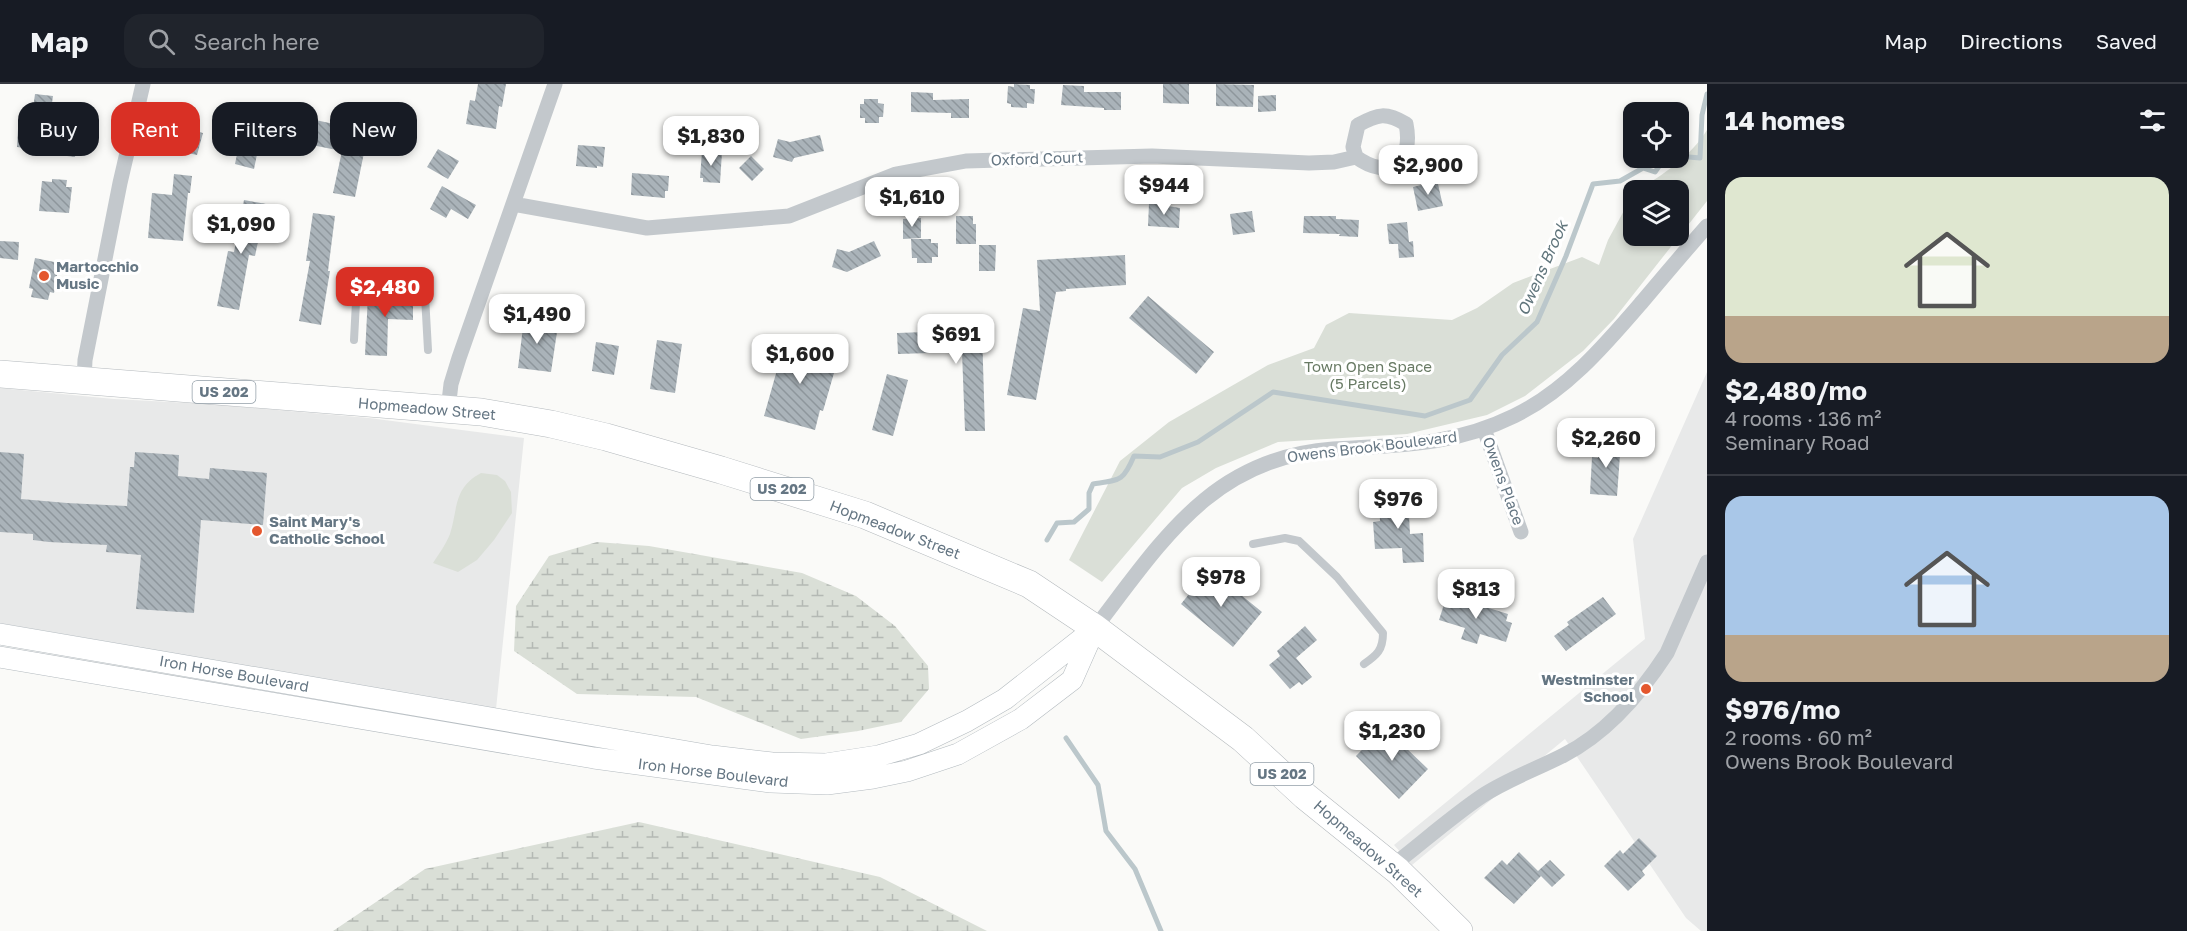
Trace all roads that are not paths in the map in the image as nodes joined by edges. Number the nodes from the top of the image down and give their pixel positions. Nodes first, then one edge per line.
1 (143, 84) edge
2 (555, 84) edge
3 (1356, 158) dead end
4 (513, 204) junction
5 (1707, 226) edge
6 (354, 340) dead end
7 (428, 350) dead end
8 (0, 374) edge
9 (84, 381) junction
10 (448, 410) junction
11 (1484, 429) junction
12 (1521, 532) dead end
13 (1252, 544) dead end
14 (1707, 562) edge
15 (1095, 628) junction
16 (0, 634) edge
17 (0, 657) edge
18 (1365, 664) dead end
19 (1392, 866) junction
20 (1459, 931) edge

1 - 9 street
2 - 4 street
3 - 4 street, Oxford Court
4 - 10 street
5 - 11 street, Owens Brook Boulevard
6 - 7 lane
8 - 9 highway, Hopmeadow Street / US 202
9 - 10 highway, Hopmeadow Street / US 202
10 - 15 highway, Hopmeadow Street / US 202
11 - 12 street, Owens Place
11 - 15 street, Owens Brook Boulevard
13 - 18 lane
14 - 19 street
15 - 16 street, Iron Horse Boulevard
15 - 17 street, Iron Horse Boulevard
15 - 19 highway, Hopmeadow Street / US 202
19 - 20 highway, Hopmeadow Street / US 202

